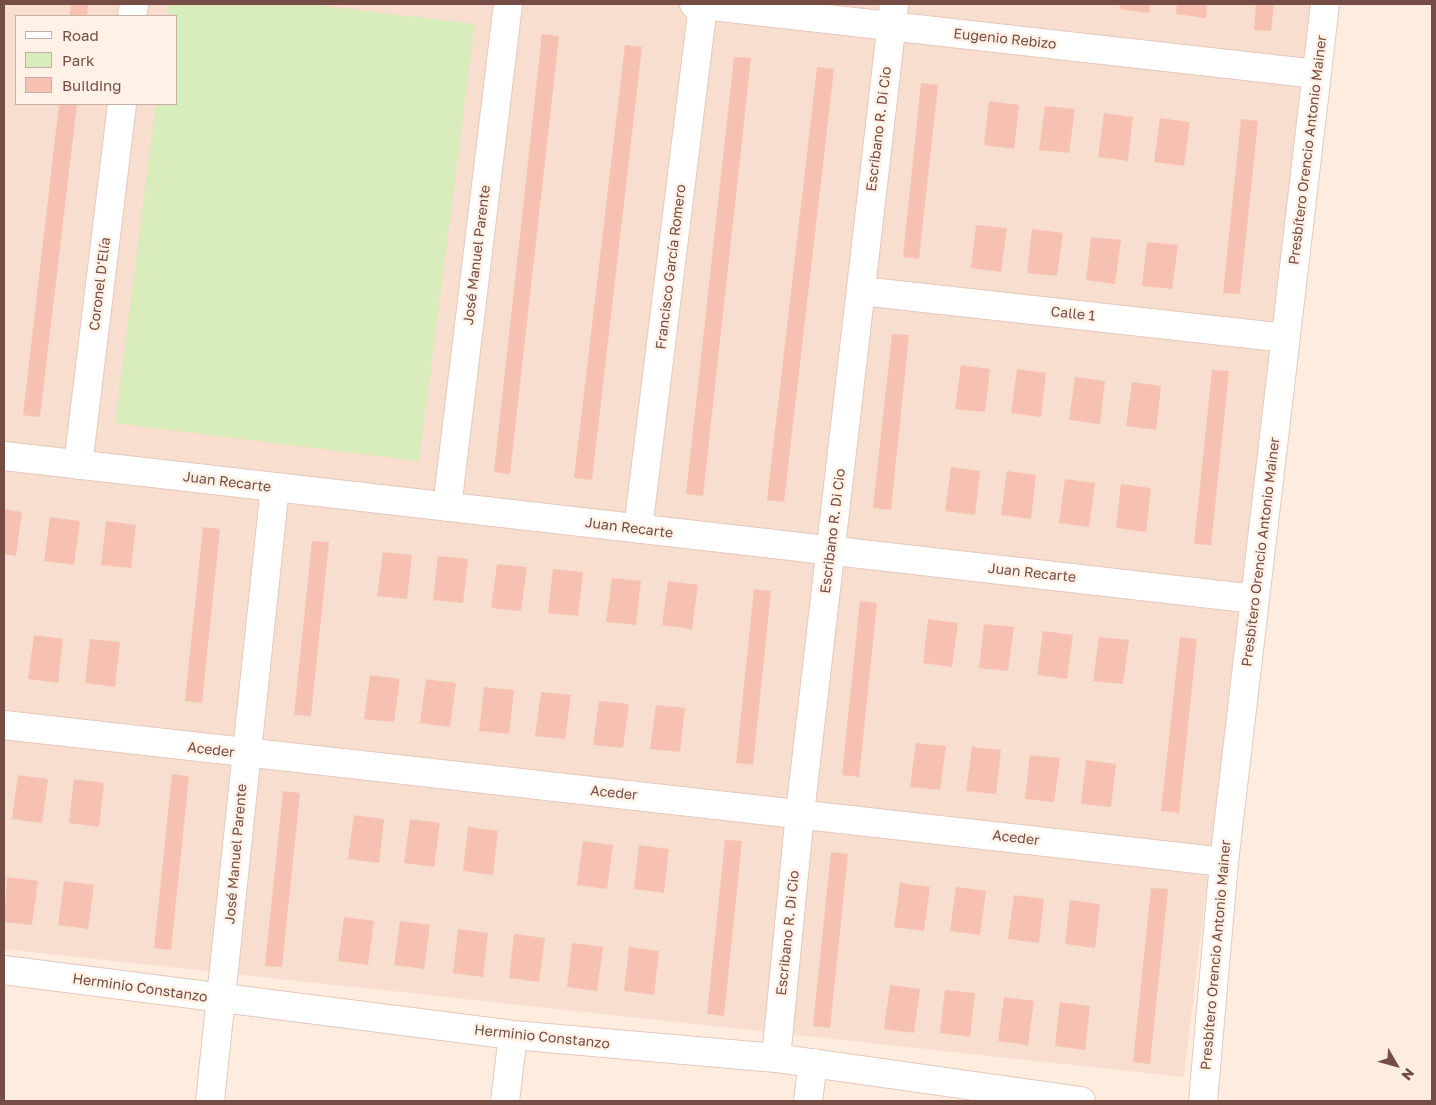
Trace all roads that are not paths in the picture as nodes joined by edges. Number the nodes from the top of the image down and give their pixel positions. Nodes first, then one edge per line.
1 (508, 4) edge
2 (698, 4) edge
3 (1325, 4) edge
4 (893, 15) edge
5 (1316, 74) junction
6 (122, 105) edge
7 (861, 291) junction
8 (1286, 338) junction
9 (4, 456) edge
10 (78, 465) junction
11 (275, 487) junction
12 (447, 507) junction
13 (638, 529) junction
14 (830, 551) junction
15 (1255, 599) junction
16 (4, 725) edge
17 (246, 754) junction
18 (800, 813) junction
19 (1224, 862) junction
20 (4, 970) edge
21 (222, 998) junction
22 (513, 1035) junction
23 (776, 1058) junction
24 (813, 1063) junction
25 (210, 1101) edge
26 (505, 1101) edge
27 (808, 1101) edge
28 (1081, 1101) edge
29 (1203, 1101) edge

1 - 12 street, José Manuel Parente
2 - 4 street, Eugenio Rebizo
2 - 13 street, Francisco García Romero
3 - 5 street, Presbítero Orencio Antonio Mainer
4 - 5 street, Eugenio Rebizo
4 - 7 street, Escribano R. Di Cio
5 - 8 street, Presbítero Orencio Antonio Mainer
6 - 10 street, Coronel D'Elía
7 - 8 street, Calle 1
7 - 14 street, Escribano R. Di Cio
8 - 15 street, Presbítero Orencio Antonio Mainer
9 - 10 street, Juan Recarte
10 - 11 street, Juan Recarte
11 - 12 street, Juan Recarte
11 - 17 street, José Manuel Parente
12 - 13 street, Juan Recarte
13 - 14 street, Juan Recarte
14 - 15 street, Juan Recarte
14 - 18 street, Escribano R. Di Cio
15 - 19 street, Presbítero Orencio Antonio Mainer
16 - 17 street, Aceder
17 - 18 street, Aceder
17 - 21 street, José Manuel Parente
18 - 19 street, Aceder
18 - 23 street, Escribano R. Di Cio
19 - 29 street, Presbítero Orencio Antonio Mainer
20 - 21 street, Herminio Constanzo
21 - 22 street, Herminio Constanzo
21 - 25 street, José Manuel Parente
22 - 23 street, Herminio Constanzo
22 - 26 street
23 - 24 street, Herminio Constanzo
24 - 27 street
24 - 28 street, Herminio Constanzo

